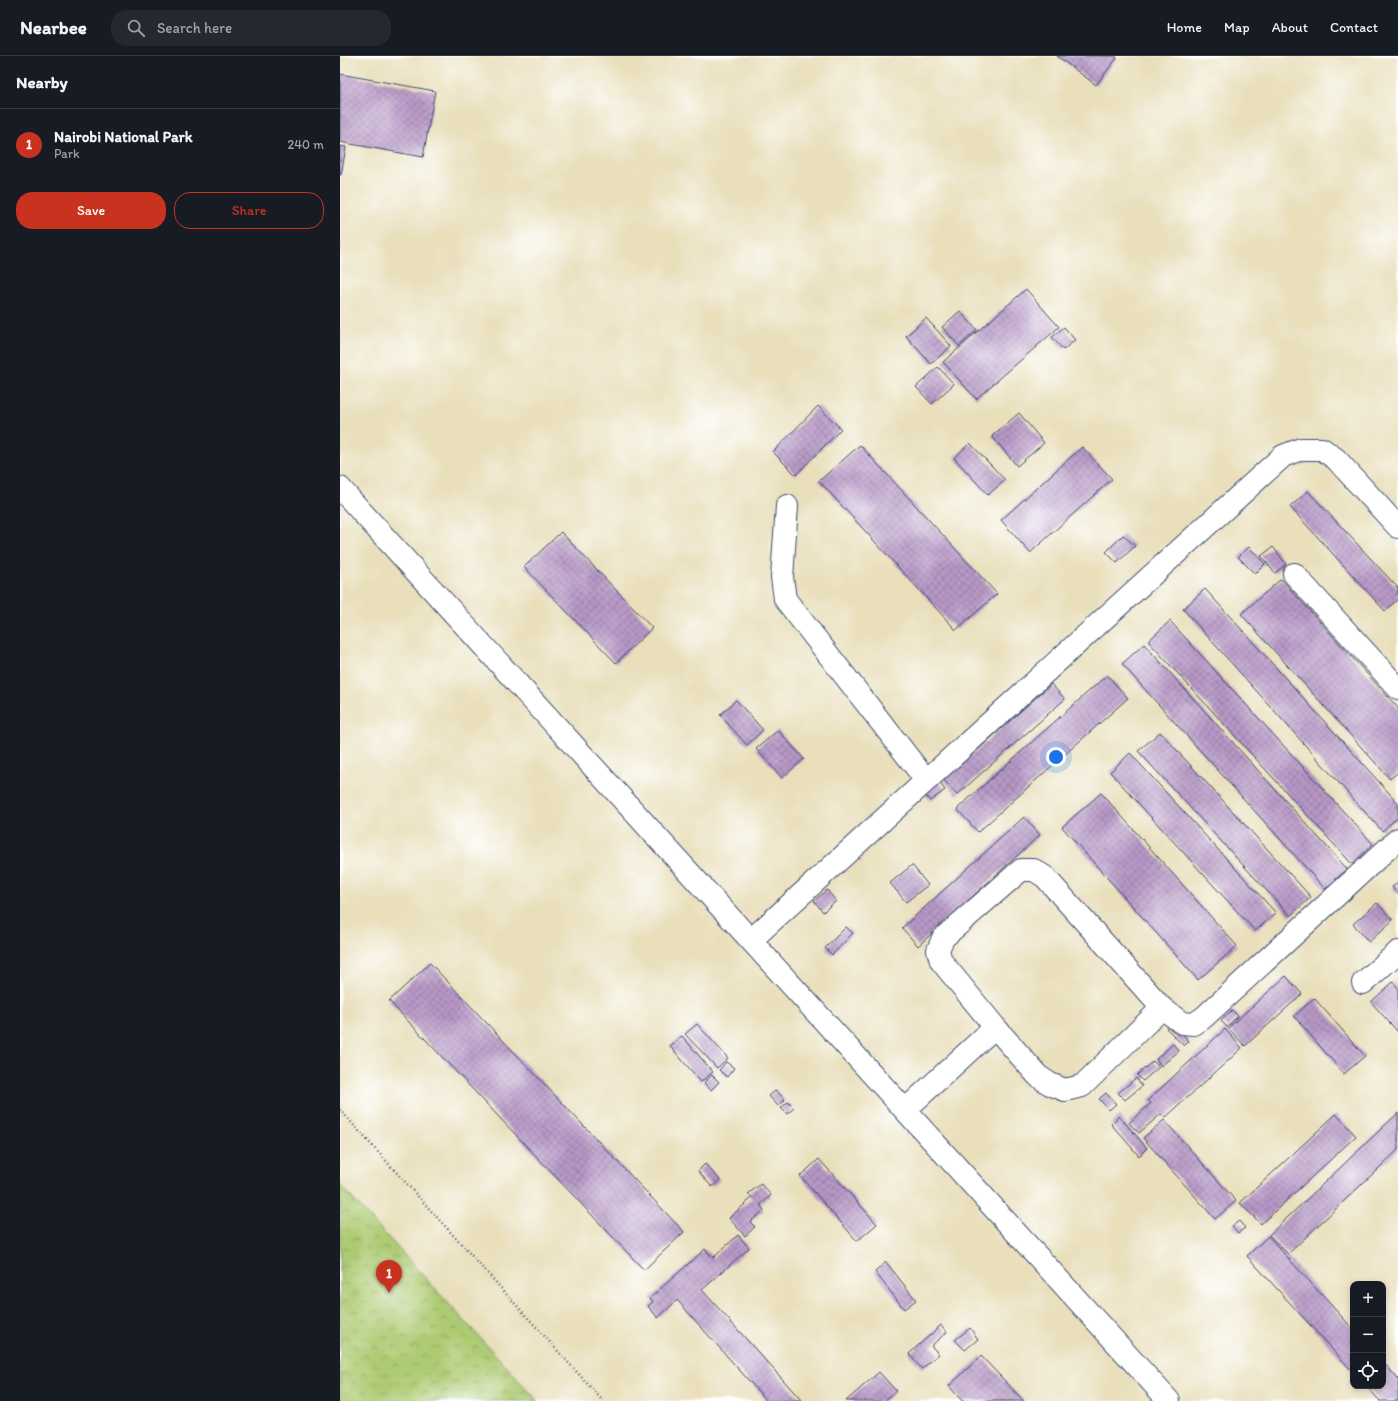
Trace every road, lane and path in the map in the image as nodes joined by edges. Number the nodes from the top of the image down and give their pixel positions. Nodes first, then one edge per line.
1 (340, 488) edge
2 (787, 506) dead end
3 (1398, 527) edge
4 (1294, 574) dead end
5 (1398, 688) edge
6 (926, 780) junction
7 (1398, 839) edge
8 (750, 940) junction
9 (1398, 952) edge
10 (1363, 983) dead end
11 (1162, 1008) junction
12 (995, 1027) junction
13 (340, 1110) edge
14 (905, 1110) junction
15 (603, 1401) edge
16 (1169, 1401) edge

1 - 8 lane
2 - 6 lane
3 - 6 lane
4 - 5 lane
6 - 8 lane
7 - 11 lane
8 - 14 lane
9 - 10 lane
11 - 12 lane
11 - 12 lane
12 - 14 lane
13 - 15 path
14 - 16 lane

